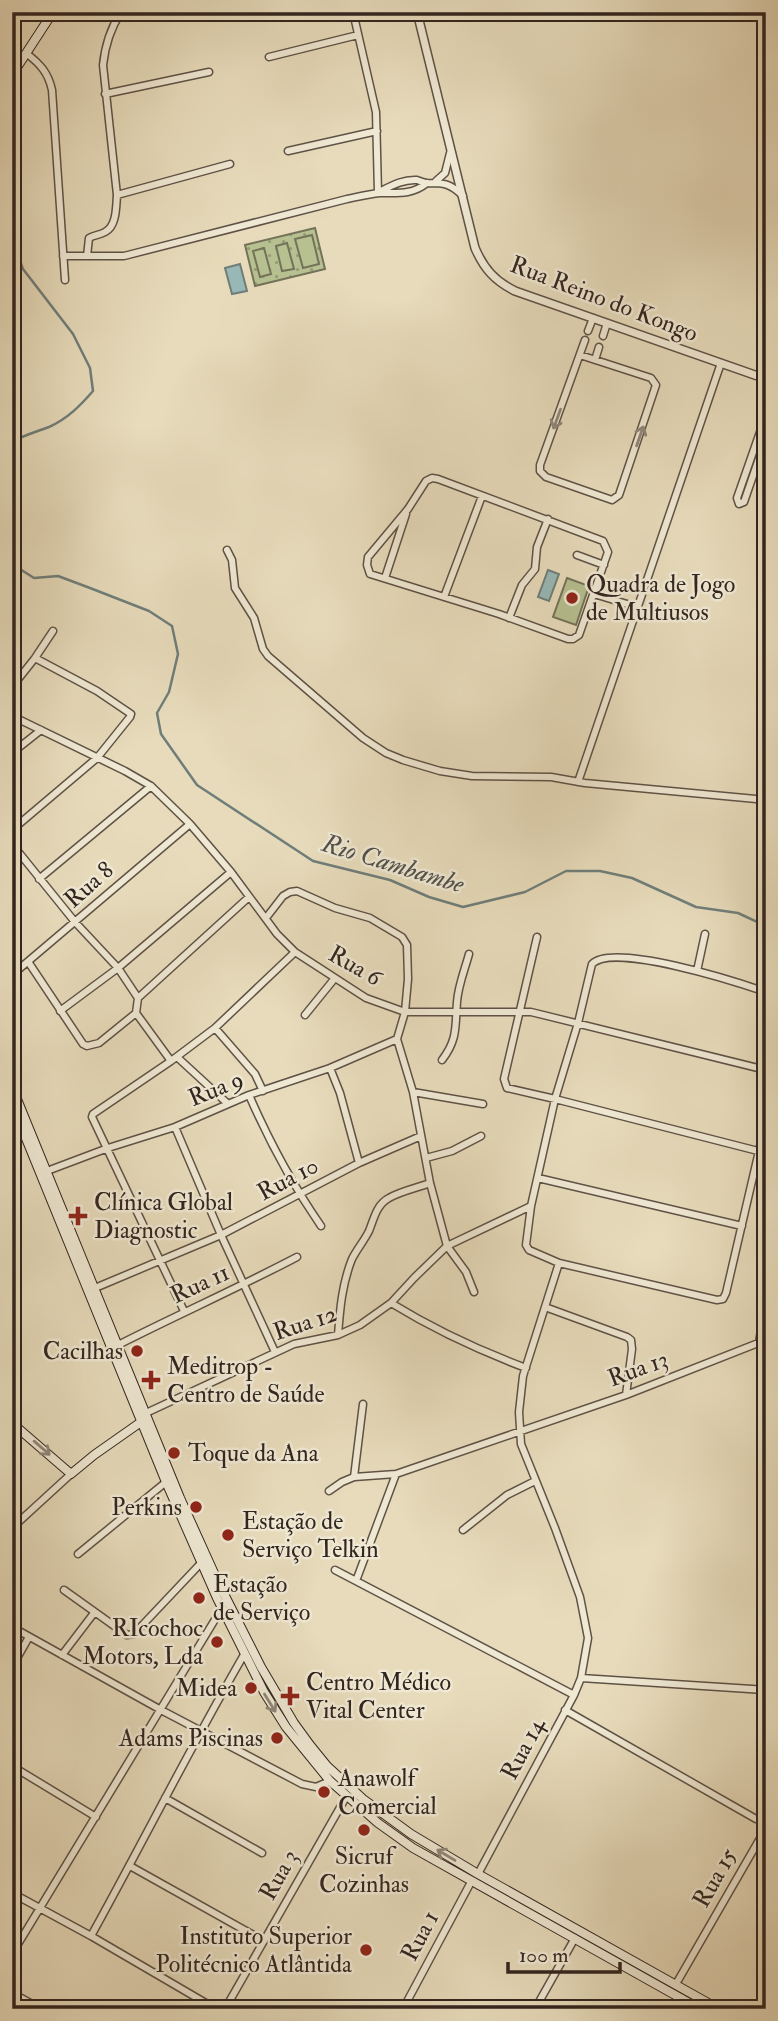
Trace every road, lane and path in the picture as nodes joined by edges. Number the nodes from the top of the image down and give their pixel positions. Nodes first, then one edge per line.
1 (53, 12) edge
2 (121, 12) edge
3 (353, 12) edge
4 (417, 12) edge
5 (358, 35) junction
6 (26, 53) junction
7 (268, 57) dead end
8 (209, 72) dead end
9 (12, 75) edge
10 (105, 94) junction
11 (377, 131) junction
12 (450, 146) junction
13 (288, 151) dead end
14 (230, 164) dead end
15 (436, 181) junction
16 (427, 183) junction
17 (378, 193) junction
18 (117, 195) junction
19 (463, 196) junction
20 (63, 256) junction
21 (87, 256) junction
22 (65, 280) dead end
23 (593, 318) junction
24 (607, 323) junction
25 (588, 331) dead end
26 (603, 337) dead end
27 (585, 340) dead end
28 (599, 347) dead end
29 (580, 355) junction
30 (595, 360) junction
31 (722, 363) junction
32 (766, 379) edge
33 (766, 415) edge
34 (766, 438) edge
35 (482, 496) junction
36 (408, 509) junction
37 (548, 519) junction
38 (227, 550) dead end
39 (577, 555) dead end
40 (604, 565) junction
41 (385, 579) junction
42 (594, 594) junction
43 (444, 597) junction
44 (637, 607) junction
45 (509, 618) junction
46 (53, 631) dead end
47 (35, 658) junction
48 (12, 687) edge
49 (12, 716) edge
50 (41, 730) junction
51 (12, 754) edge
52 (97, 758) junction
53 (578, 782) junction
54 (151, 786) junction
55 (766, 800) edge
56 (190, 824) junction
57 (12, 830) edge
58 (12, 844) edge
59 (231, 872) junction
60 (39, 879) junction
61 (249, 897) junction
62 (266, 918) junction
63 (75, 922) junction
64 (705, 934) dead end
65 (537, 937) dead end
66 (295, 952) junction
67 (469, 954) dead end
68 (29, 962) junction
69 (118, 968) junction
70 (697, 971) junction
71 (12, 975) edge
72 (335, 978) junction
73 (766, 992) edge
74 (138, 998) junction
75 (60, 1011) junction
76 (405, 1012) junction
77 (457, 1012) junction
78 (519, 1012) junction
79 (136, 1013) junction
80 (305, 1015) dead end
81 (578, 1023) junction
82 (215, 1028) junction
83 (397, 1039) junction
84 (174, 1059) junction
85 (442, 1060) dead end
86 (330, 1068) junction
87 (766, 1070) edge
88 (12, 1087) edge
89 (263, 1091) junction
90 (413, 1092) junction
91 (248, 1095) junction
92 (555, 1099) junction
93 (227, 1103) junction
94 (12, 1104) edge
95 (483, 1104) dead end
96 (766, 1121) edge
97 (175, 1127) junction
98 (421, 1136) junction
99 (481, 1136) dead end
100 (108, 1148) junction
101 (758, 1151) junction
102 (426, 1158) junction
103 (359, 1163) junction
104 (47, 1171) junction
105 (538, 1178) junction
106 (430, 1183) junction
107 (299, 1194) junction
108 (531, 1206) junction
109 (321, 1226) dead end
110 (742, 1226) junction
111 (221, 1235) junction
112 (447, 1246) junction
113 (297, 1257) dead end
114 (160, 1260) junction
115 (559, 1262) junction
116 (244, 1285) junction
117 (95, 1288) junction
118 (474, 1292) dead end
119 (766, 1297) edge
120 (391, 1303) junction
121 (545, 1307) junction
122 (184, 1311) junction
123 (338, 1335) junction
124 (762, 1342) edge
125 (118, 1345) junction
126 (275, 1352) junction
127 (526, 1368) junction
128 (626, 1395) junction
129 (363, 1404) dead end
130 (146, 1413) junction
131 (141, 1422) junction
132 (12, 1423) edge
133 (521, 1430) junction
134 (71, 1474) junction
135 (396, 1474) junction
136 (354, 1478) junction
137 (535, 1481) junction
138 (166, 1482) junction
139 (329, 1491) dead end
140 (12, 1528) edge
141 (463, 1530) dead end
142 (78, 1554) dead end
143 (202, 1562) junction
144 (335, 1570) dead end
145 (355, 1581) junction
146 (64, 1590) dead end
147 (222, 1608) junction
148 (94, 1613) junction
149 (12, 1627) edge
150 (29, 1637) junction
151 (245, 1653) junction
152 (62, 1655) junction
153 (12, 1667) edge
154 (581, 1678) junction
155 (766, 1690) edge
156 (573, 1695) junction
157 (161, 1710) junction
158 (565, 1710) junction
159 (201, 1729) junction
160 (12, 1766) edge
161 (330, 1781) junction
162 (346, 1797) junction
163 (165, 1798) junction
164 (96, 1817) junction
165 (756, 1819) dead end
166 (766, 1828) edge
167 (262, 1853) dead end
168 (130, 1866) junction
169 (478, 1874) junction
170 (471, 1882) junction
171 (12, 1893) edge
172 (41, 1909) junction
173 (91, 1936) junction
174 (575, 1938) junction
175 (264, 1941) junction
176 (12, 1955) edge
177 (676, 1984) junction
178 (12, 1993) edge
179 (682, 1998) junction
180 (41, 2009) edge
181 (216, 2009) edge
182 (225, 2009) edge
183 (402, 2009) edge
184 (535, 2009) edge
185 (676, 2009) edge
186 (700, 2009) edge
187 (719, 2009) edge

1 - 6 main road
2 - 10 street
3 - 5 street
4 - 12 street, Rua Reino do Kongo
5 - 7 street
5 - 11 street
6 - 9 main road
6 - 20 street
8 - 10 street
10 - 18 street
11 - 13 street
11 - 17 street
12 - 15 street
12 - 19 street, Rua Reino do Kongo
14 - 18 street
15 - 16 street
15 - 19 street
16 - 17 street
16 - 17 street
17 - 21 street
18 - 21 street
19 - 23 street, Rua Reino do Kongo
20 - 21 street
20 - 22 street
23 - 24 street, Rua Reino do Kongo
23 - 25 street
24 - 26 street
24 - 31 street, Rua Reino do Kongo
27 - 29 street
28 - 30 street
29 - 30 street
29 -> 30 street
31 - 32 street, Rua Reino do Kongo
31 - 44 street
33 - 34 street
35 - 36 street
35 - 37 street
35 - 43 street
36 - 41 street
36 - 41 street
37 - 40 street
37 - 45 street
38 - 53 street
39 - 40 street
40 - 42 street
41 - 43 street
42 - 44 street
42 - 45 street
43 - 45 street
44 - 53 street
46 - 47 street
47 - 48 street
47 - 52 street
49 - 50 street, Rua 6
50 - 51 street
50 - 52 street, Rua 6
52 - 54 street, Rua 6
52 - 57 street
53 - 55 street
54 - 56 street, Rua 6
54 - 60 street
56 - 59 street, Rua 6
56 - 63 street, Rua 8
58 - 60 street
59 - 61 street, Rua 6
59 - 69 street
60 - 63 street
61 - 62 street, Rua 6
61 - 74 street
62 - 66 street, Rua 6
62 - 76 street
63 - 68 street, Rua 8
63 - 69 street
64 - 70 street
65 - 78 street
66 - 72 street, Rua 6
66 - 82 street
67 - 77 street
68 - 71 street, Rua 8
68 - 75 street
69 - 74 street
69 - 75 street
70 - 73 street
70 - 81 street
72 - 76 street, Rua 6
72 - 80 street
74 - 79 street
75 - 79 street
76 - 77 street, Rua 6
76 - 83 street
77 - 78 street, Rua 6
77 - 85 street
78 - 81 street, Rua 6
78 - 92 street
79 - 84 street
81 - 87 street, Rua 6
81 - 92 street
82 - 84 street
82 - 89 street
83 - 86 street, Rua 9
83 - 90 street
84 - 93 street
84 - 100 street
86 - 89 street, Rua 9
86 - 103 street
88 - 104 main road
89 - 91 street, Rua 9
90 - 95 street
90 - 98 street
91 - 93 street, Rua 9
91 - 107 street
92 - 101 street
92 - 105 street
93 - 97 street, Rua 9
94 - 131 main road
96 - 101 street
97 - 100 street, Rua 9
97 - 111 street
98 - 102 street
98 - 103 street, Rua 10
99 - 102 street
100 - 104 street, Rua 9
100 - 114 street
101 - 110 street
102 - 106 street
103 - 107 street, Rua 10
104 - 117 main road
105 - 108 street
105 - 110 street
106 - 112 street
106 - 123 street
107 - 109 street
107 - 111 street, Rua 10
108 - 112 street, Rua 12
108 - 115 street
110 - 115 street
111 - 114 street, Rua 10
111 - 116 street
112 - 118 street
112 - 120 street, Rua 12
113 - 116 street, Rua 11
114 - 117 street, Rua 10
114 - 122 street
115 - 121 street
116 - 122 street, Rua 11
116 - 126 street
117 - 125 main road
119 - 124 street
120 - 123 street, Rua 12
120 - 127 street
121 - 127 street
121 - 128 street
122 - 125 street, Rua 11
123 - 126 street, Rua 12
124 - 128 street, Rua 13
125 - 130 main road
126 - 130 street, Rua 12
127 - 133 street
128 - 133 street, Rua 13
129 - 136 street
169 -> 130 main road
131 - 134 main road
131 - 138 main road
132 -> 134 main road
133 - 135 street, Rua 13
133 - 137 street
134 - 140 street
135 - 136 street, Rua 13
135 - 145 street
136 - 139 street
137 - 141 street
137 - 154 street, Rua 14
138 - 142 street
138 - 143 main road
143 - 147 main road
143 - 148 street
144 - 145 street
145 - 156 street
146 - 148 street
147 - 151 main road
147 - 157 street
148 - 152 street
149 - 150 street
150 - 152 street
150 - 153 street
151 - 159 street
151 -> 161 main road
152 - 157 street
154 - 155 street
154 - 156 street, Rua 14
156 - 158 street, Rua 14
157 - 159 street
157 - 164 street
158 - 165 street
158 - 169 street, Rua 14
159 - 161 street
159 - 163 street
160 - 164 street
161 - 162 main road
162 - 170 main road
162 - 175 street, Rua 3
163 - 167 street
163 - 168 street
164 - 172 street
166 - 177 street, Rua 15
168 - 173 street
168 - 175 street
169 - 177 main road
170 - 174 main road
170 - 183 street, Rua 1
171 - 172 street
172 - 173 street
172 - 176 street
173 - 181 street
174 - 179 main road
174 - 184 street
175 - 182 street, Rua 3
177 - 187 main road
178 - 180 street
179 - 185 street
179 - 186 main road

